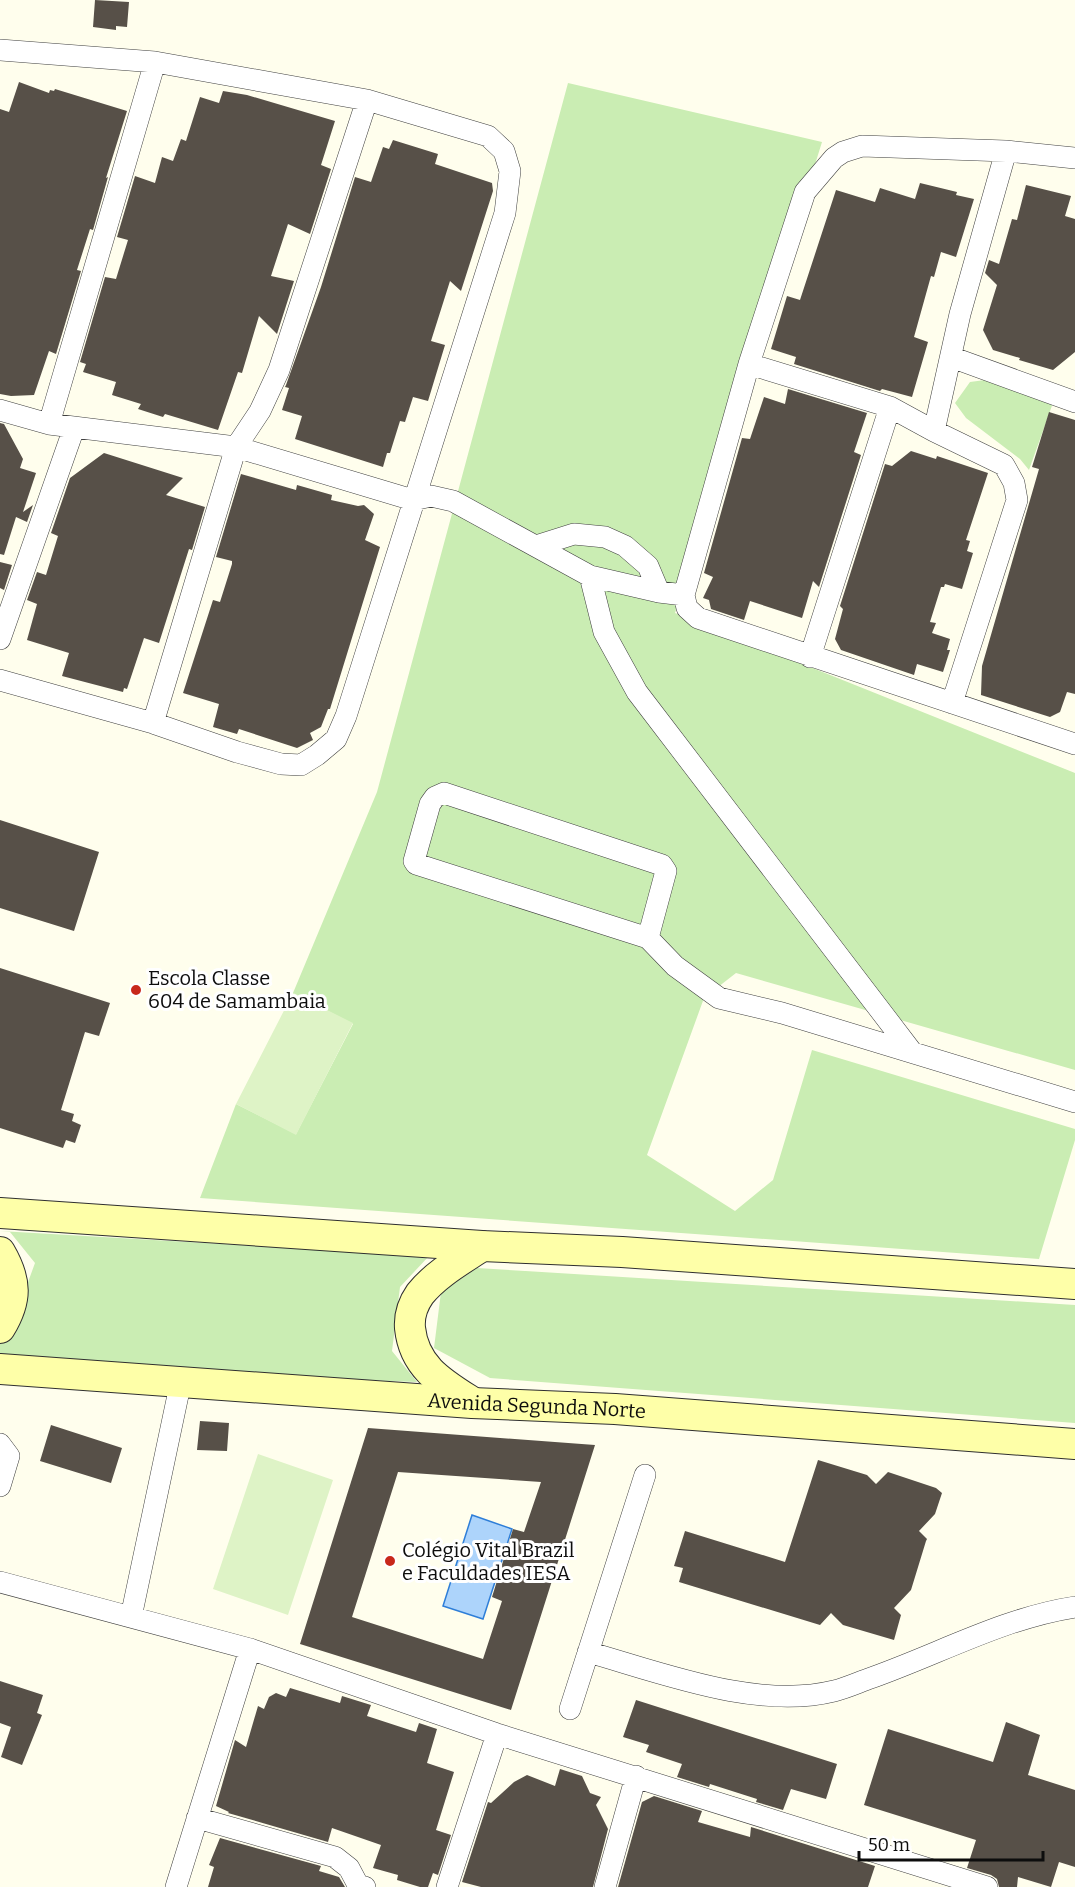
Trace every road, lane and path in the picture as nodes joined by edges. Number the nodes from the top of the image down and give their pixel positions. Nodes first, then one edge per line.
1 (0, 50) edge
2 (155, 62) junction
3 (367, 100) junction
4 (1006, 151) junction
5 (1075, 158) edge
6 (951, 357) junction
7 (749, 364) junction
8 (1075, 402) edge
9 (890, 407) junction
10 (0, 410) edge
11 (49, 424) junction
12 (74, 428) junction
13 (934, 431) junction
14 (236, 447) junction
15 (413, 500) junction
16 (536, 546) junction
17 (590, 576) junction
18 (659, 592) junction
19 (684, 596) junction
20 (0, 639) edge
21 (810, 657) junction
22 (0, 680) edge
23 (952, 704) junction
24 (153, 723) junction
25 (1075, 744) edge
26 (648, 938) junction
27 (912, 1052) junction
28 (1075, 1102) edge
29 (0, 1213) edge
30 (482, 1246) junction
31 (0, 1252) edge
32 (1075, 1284) edge
33 (0, 1328) edge
34 (0, 1369) edge
35 (180, 1381) junction
36 (472, 1403) junction
37 (0, 1444) edge
38 (1075, 1444) edge
39 (645, 1474) dead end
40 (0, 1486) edge
41 (0, 1582) edge
42 (1075, 1607) edge
43 (131, 1617) junction
44 (250, 1649) junction
45 (588, 1652) junction
46 (570, 1709) dead end
47 (497, 1734) junction
48 (636, 1776) junction
49 (197, 1818) junction
50 (360, 1886) edge
51 (176, 1887) edge
52 (447, 1887) edge
53 (605, 1887) edge
54 (987, 1887) edge

1 - 2 street
2 - 3 street
2 - 11 street
3 - 14 street
3 - 15 street
4 - 5 street
4 - 6 street
4 - 7 street
6 - 8 street
6 - 13 street
7 - 9 street
7 - 19 street
9 - 13 street
9 - 21 street
10 - 11 street
11 - 12 street
12 - 14 street
12 - 20 street
13 - 23 street
14 - 15 street
14 - 24 street
15 - 16 street
15 - 24 street
16 - 17 street
16 - 18 street
17 - 18 street
17 - 27 street
18 - 19 street
19 - 21 street
21 - 23 street
22 - 24 street
23 - 25 street
26 - 26 street
26 - 27 street
27 - 28 street
29 - 30 main road
30 - 32 main road
30 - 36 main road
31 - 33 main road
34 - 35 main road, Avenida Segunda Norte
35 - 36 main road, Avenida Segunda Norte
35 - 43 street
36 - 38 main road, Avenida Segunda Norte
37 - 40 street
39 - 45 street
41 - 43 street
42 - 45 street
43 - 44 street
44 - 47 street
44 - 49 street
45 - 46 street
47 - 48 street
47 - 52 street
48 - 53 street
48 - 54 street
49 - 50 street
49 - 51 street

